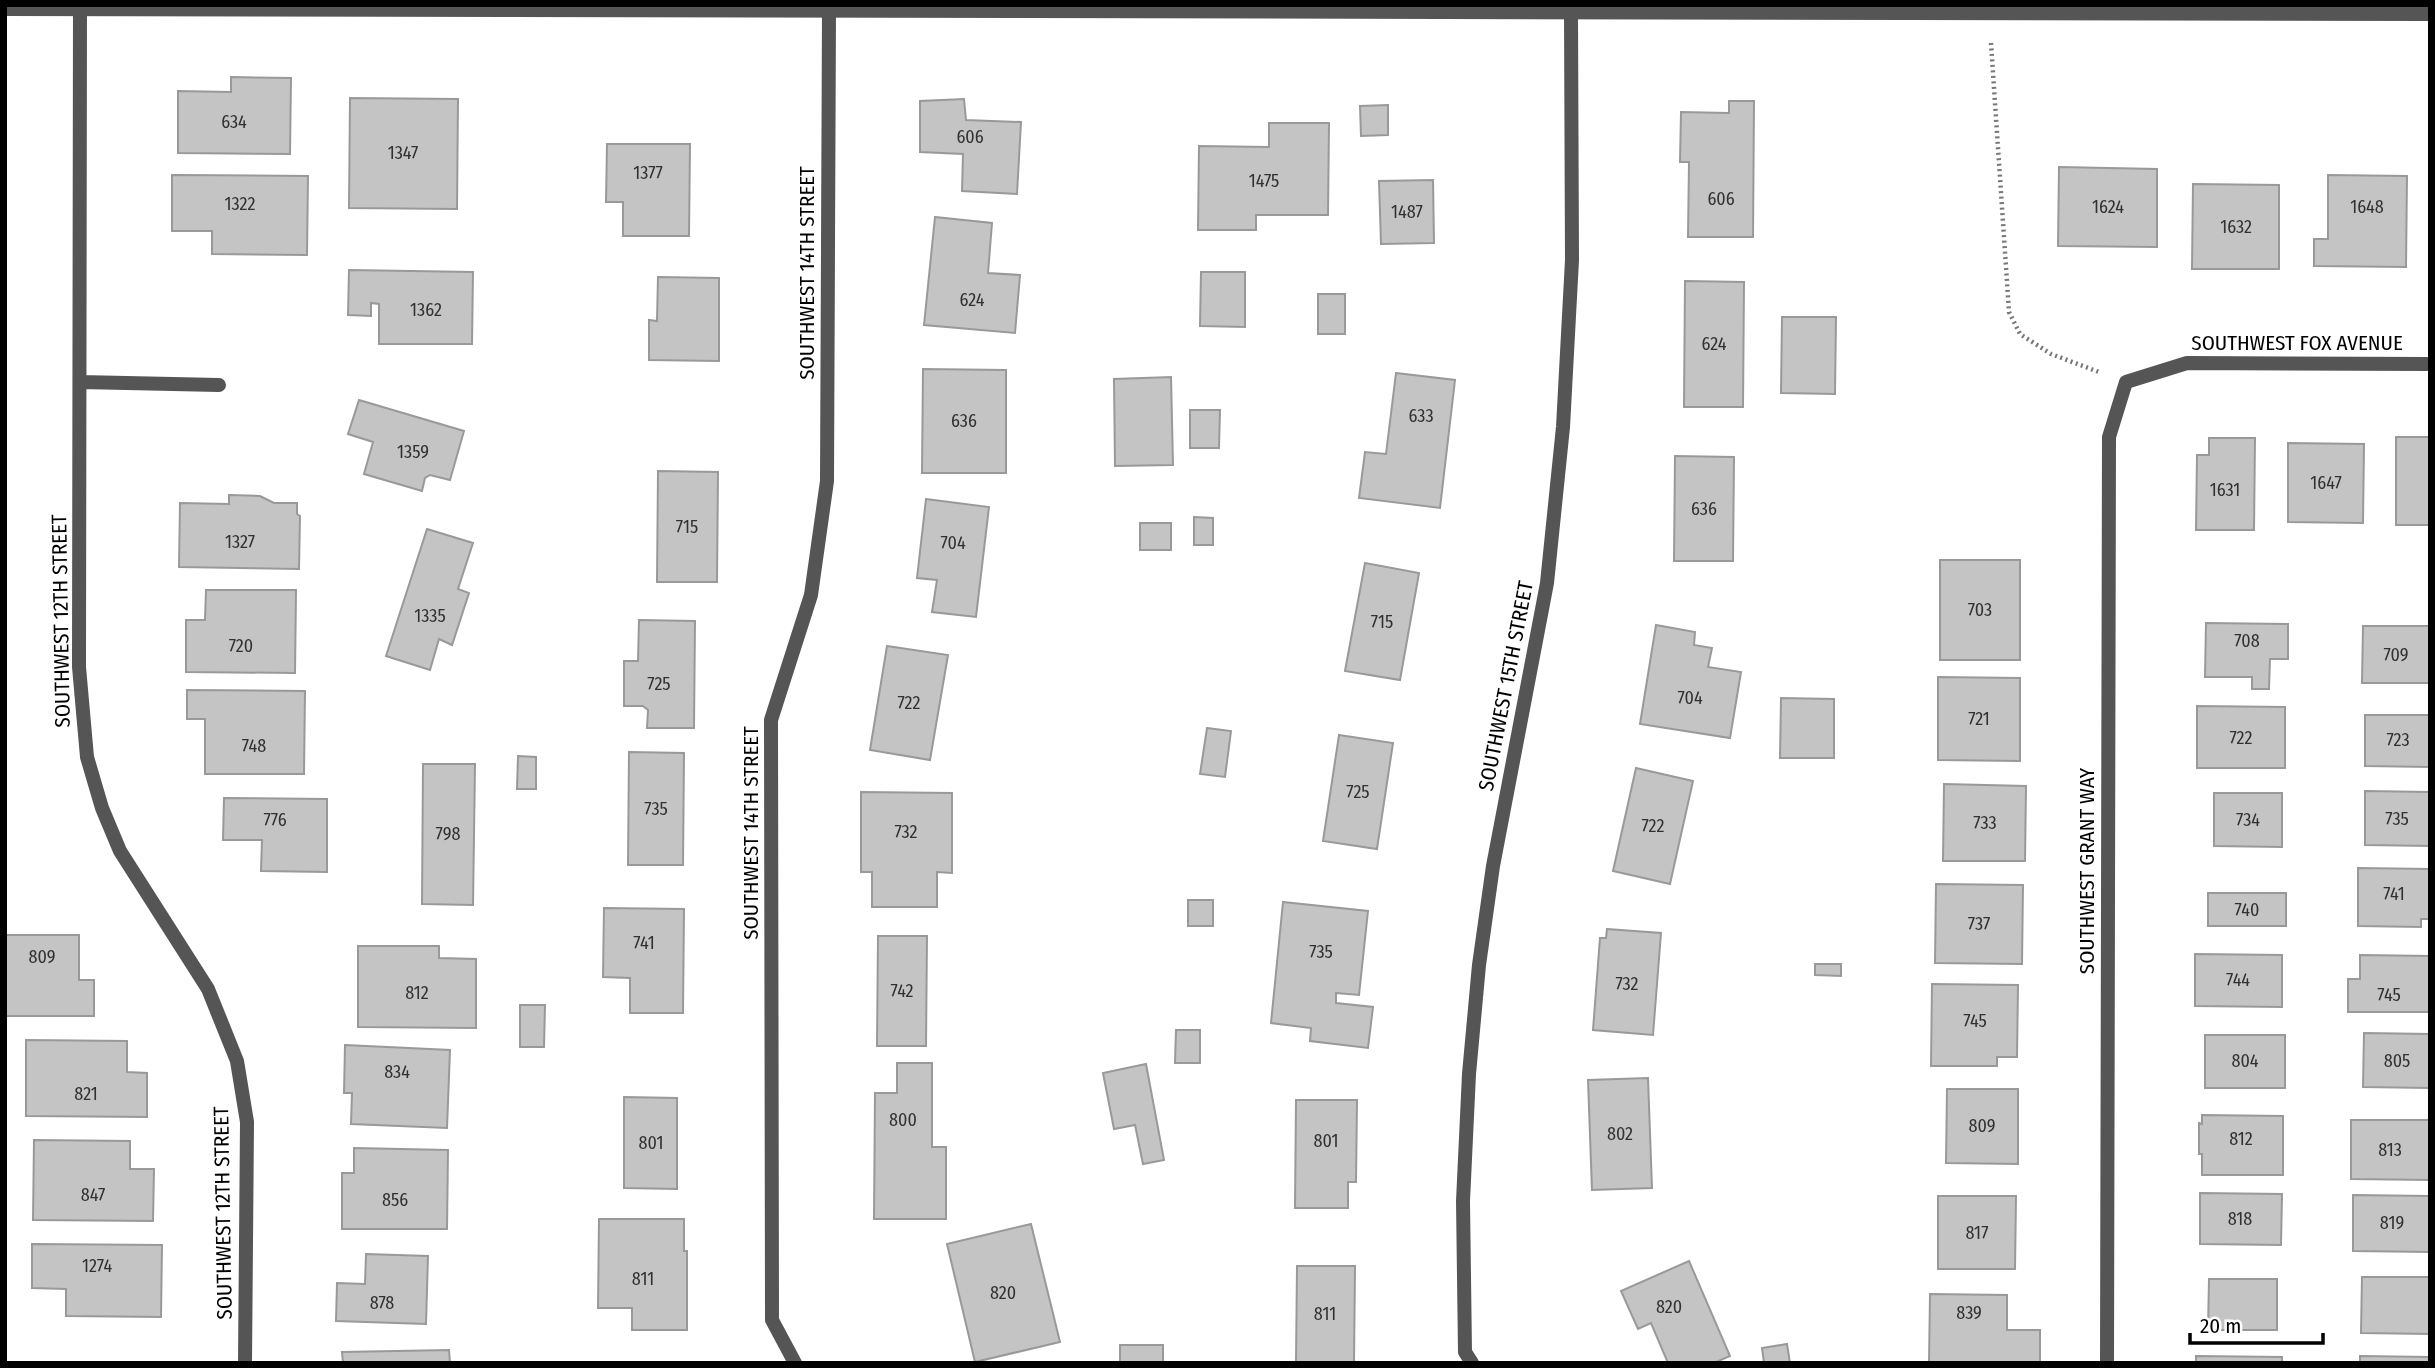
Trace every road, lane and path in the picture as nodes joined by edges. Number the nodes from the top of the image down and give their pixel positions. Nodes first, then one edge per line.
1 (80, 7) edge
2 (1422, 8) edge
3 (5, 9) edge
4 (830, 11) junction
5 (1571, 13) junction
6 (1989, 14) junction
7 (2430, 14) edge
8 (2430, 364) edge
9 (80, 382) junction
10 (2126, 382) junction
11 (219, 385) dead end
12 (245, 1363) edge
13 (796, 1363) edge
14 (1472, 1363) edge
15 (2107, 1363) edge

1 - 3 street
1 - 4 street
1 - 9 street, SOUTHWEST 12TH STREET
2 - 4 street
2 - 5 street
4 - 13 street, SOUTHWEST 14TH STREET
5 - 6 street
5 - 14 street, SOUTHWEST 15TH STREET
6 - 7 street
6 - 10 path
8 - 10 street, SOUTHWEST FOX AVENUE
9 - 11 street
9 - 12 street, SOUTHWEST 12TH STREET
10 - 15 street, SOUTHWEST GRANT WAY

